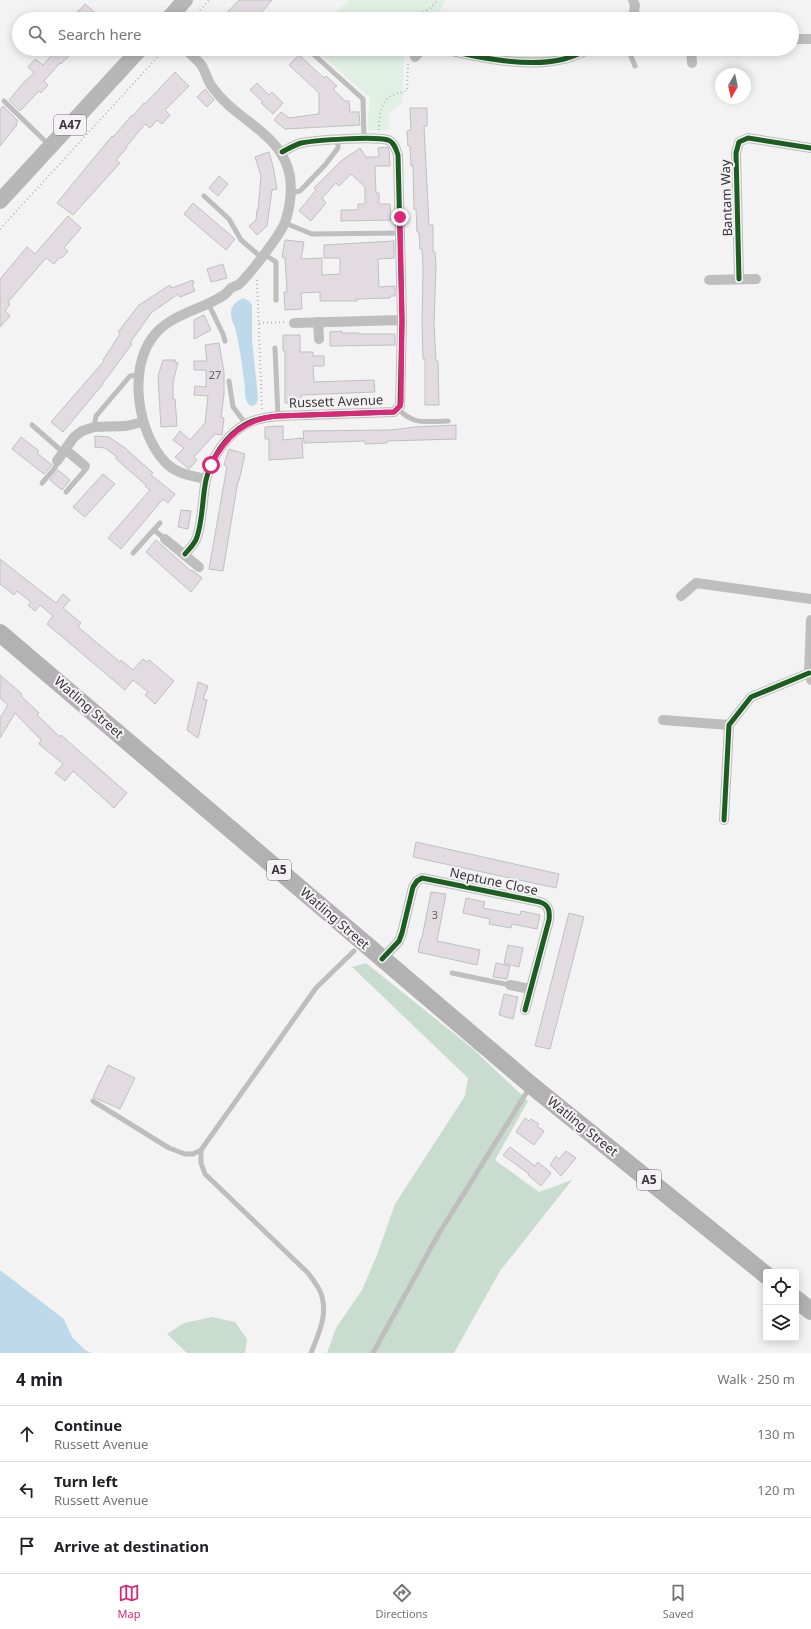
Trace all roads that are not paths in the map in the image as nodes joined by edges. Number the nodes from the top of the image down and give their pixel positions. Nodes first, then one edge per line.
1 (186, 0) edge
2 (633, 0) edge
3 (175, 12) edge
4 (634, 12) edge
5 (799, 39) edge
6 (811, 39) edge
7 (134, 56) edge
8 (192, 56) edge
9 (315, 56) edge
10 (415, 56) edge
11 (470, 56) edge
12 (572, 56) edge
13 (631, 56) edge
14 (692, 56) edge
15 (411, 60) road end
16 (692, 63) dead end
17 (635, 66) dead end
18 (4, 101) dead end
19 (364, 139) junction
20 (338, 140) junction
21 (50, 146) junction
22 (811, 148) edge
23 (282, 152) junction
24 (290, 193) junction
25 (204, 196) dead end
26 (0, 201) edge
27 (285, 223) junction
28 (400, 233) junction
29 (261, 258) junction
30 (739, 279) junction
31 (756, 279) dead end
32 (710, 280) dead end
33 (276, 300) dead end
34 (208, 303) junction
35 (402, 320) junction
36 (318, 322) junction
37 (294, 323) road end
38 (319, 339) dead end
39 (226, 341) dead end
40 (275, 348) dead end
41 (140, 375) junction
42 (230, 381) dead end
43 (398, 410) junction
44 (278, 416) junction
45 (448, 420) dead end
46 (143, 422) junction
47 (246, 424) junction
48 (32, 425) dead end
49 (94, 427) junction
50 (65, 451) junction
51 (57, 461) joint
52 (85, 466) joint
53 (206, 479) junction
54 (42, 483) dead end
55 (66, 492) dead end
56 (160, 523) dead end
57 (154, 530) junction
58 (165, 539) joint
59 (133, 553) dead end
60 (185, 554) junction
61 (199, 567) dead end
62 (681, 596) dead end
63 (811, 599) edge
64 (811, 620) edge
65 (0, 633) edge
66 (810, 677) edge
67 (663, 720) dead end
68 (729, 725) junction
69 (724, 820) dead end
70 (354, 951) dead end
71 (382, 959) junction
72 (452, 973) dead end
73 (510, 985) joint
74 (530, 989) junction
75 (525, 1010) dead end
76 (532, 1084) junction
77 (93, 1101) dead end
78 (201, 1150) junction
79 (763, 1273) edge
80 (799, 1301) edge
81 (811, 1311) edge
82 (311, 1353) edge
83 (373, 1353) edge

1 - 3 main road
2 - 4 street
5 - 6 street
7 - 21 main road, A47
8 - 23 street
9 - 19 lane
10 - 15 street
11 - 12 street
13 - 17 lane
14 - 16 street
18 - 21 lane
19 - 20 street, Russett Avenue
19 - 28 street, Russett Avenue
20 - 23 street, Russett Avenue
20 - 24 lane
21 - 26 main road, A47
22 - 30 street, Bantam Way
23 - 24 street
24 - 27 street
25 - 29 lane
27 - 28 lane
27 - 29 street
28 - 35 street, Russett Avenue
29 - 33 lane
29 - 34 street
30 - 31 street
30 - 32 street
34 - 39 lane
34 - 41 street
35 - 36 street
35 - 43 street, Russett Avenue
36 - 37 street
36 - 38 street
40 - 44 lane
41 - 46 street
41 - 49 lane
42 - 47 lane
43 - 44 street, Russett Avenue
43 - 45 lane
44 - 47 street, Russett Avenue
46 - 49 street
46 - 53 street
47 - 53 street, Russett Avenue
48 - 50 lane
49 - 50 street
50 - 51 street
50 - 52 street
51 - 54 lane
52 - 55 lane
53 - 60 street, Russett Avenue
56 - 57 lane
57 - 58 lane
57 - 59 lane
58 - 60 street
60 - 61 street
62 - 63 street
64 - 66 street
65 - 71 highway, Watling Street / A5
66 - 68 street
67 - 68 street
68 - 69 street
70 - 78 lane
71 - 74 street, Neptune Close
71 - 76 highway, Watling Street / A5
72 - 73 lane
73 - 74 street
74 - 75 street, Neptune Close
76 - 79 highway, Watling Street / A5
76 - 83 lane
77 - 78 lane
78 - 82 lane
80 - 81 highway

